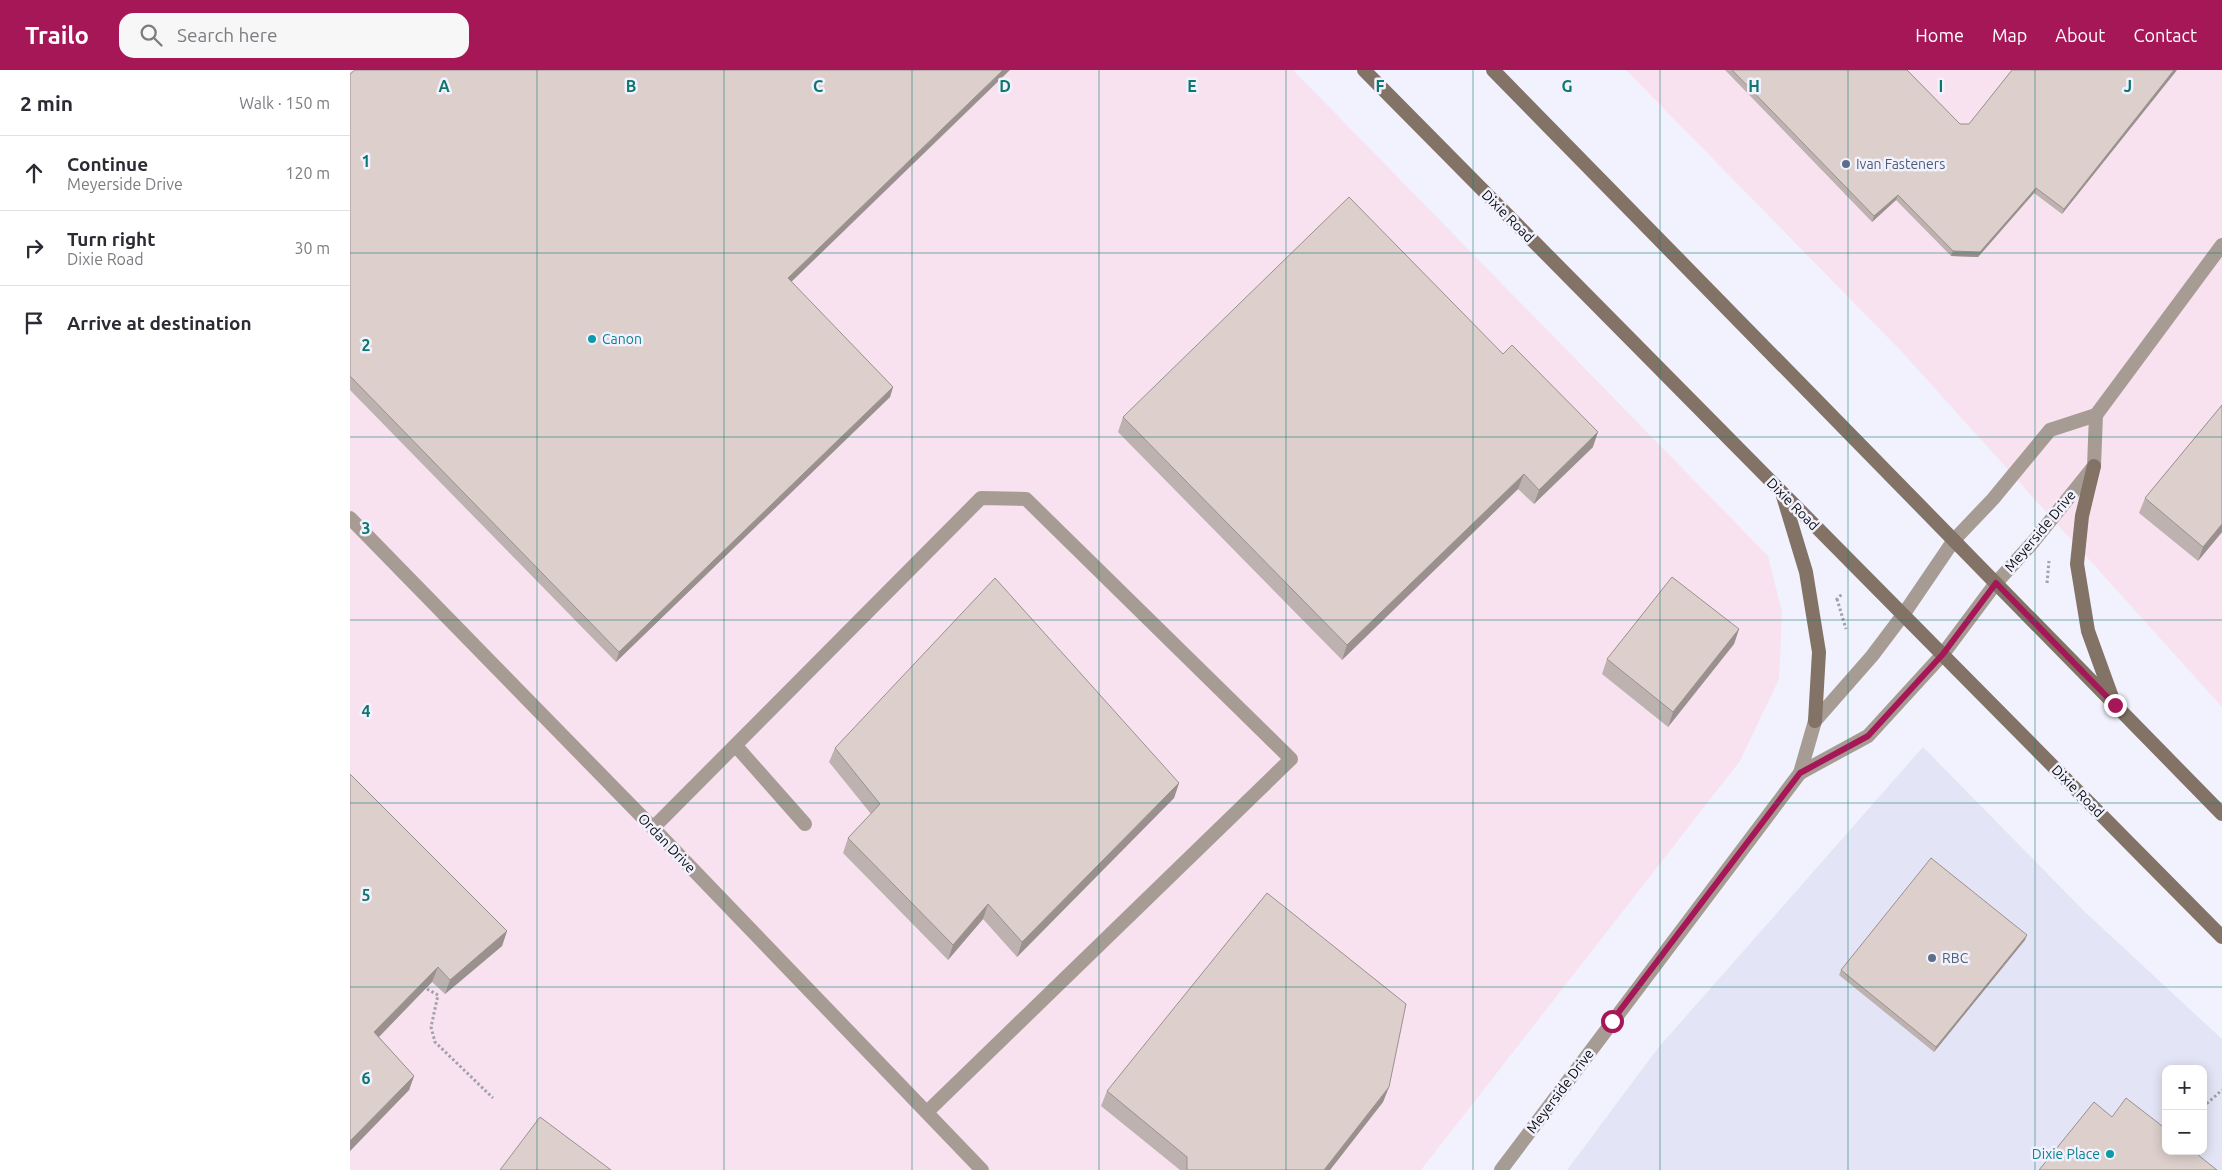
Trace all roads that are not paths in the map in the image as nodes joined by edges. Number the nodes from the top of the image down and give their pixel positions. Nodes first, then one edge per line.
1 (1364, 70) edge
2 (1493, 70) edge
3 (2222, 245) edge
4 (2096, 415) junction
5 (2094, 466) junction
6 (1782, 493) junction
7 (350, 518) edge
8 (1954, 540) junction
9 (1996, 583) junction
10 (1903, 615) junction
11 (1943, 654) junction
12 (2115, 705) junction
13 (1815, 721) junction
14 (736, 746) junction
15 (1800, 773) junction
16 (2222, 814) edge
17 (805, 824) dead end
18 (653, 828) junction
19 (2222, 937) edge
20 (927, 1112) junction
21 (982, 1170) edge
22 (1501, 1170) edge

1 - 6 main road, Dixie Road
2 - 8 main road
3 - 4 street
4 - 5 street
4 - 8 street, Meyerside Drive
5 - 9 street, Meyerside Drive
5 - 12 main road
6 - 10 main road, Dixie Road
6 - 13 main road
7 - 18 street, Ordan Drive
8 - 9 main road
8 - 10 street, Meyerside Drive
9 - 11 street, Meyerside Drive
9 - 12 main road
10 - 11 main road, Dixie Road
10 - 13 street, Meyerside Drive
11 - 15 street, Meyerside Drive
11 - 19 main road, Dixie Road
12 - 16 main road
13 - 15 street, Meyerside Drive
14 - 17 street
14 - 18 street
14 - 20 street
15 - 22 street, Meyerside Drive
18 - 20 street, Ordan Drive
20 - 21 street, Ordan Drive

